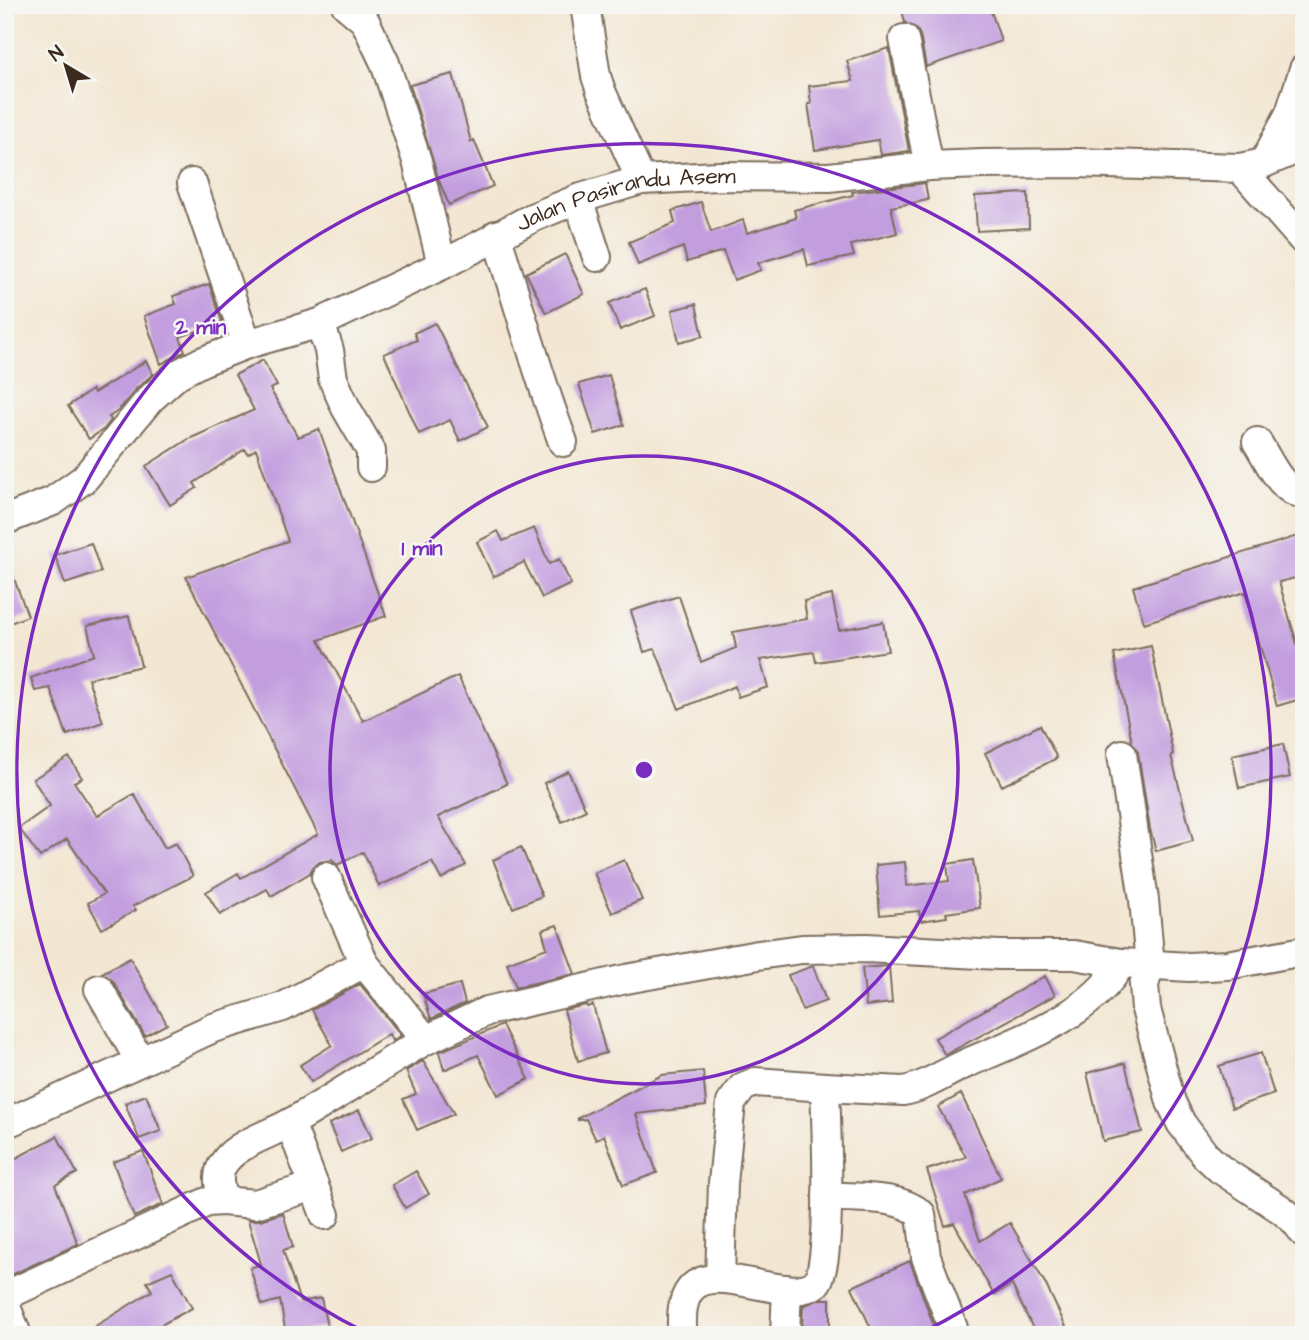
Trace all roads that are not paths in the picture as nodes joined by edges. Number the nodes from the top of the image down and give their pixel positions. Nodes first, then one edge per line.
1 (346, 5) edge
2 (585, 5) edge
3 (904, 39) dead end
4 (1304, 69) edge
5 (1297, 111) edge
6 (1304, 146) edge
7 (1252, 165) junction
8 (929, 166) junction
9 (641, 180) junction
10 (192, 183) dead end
11 (578, 199) junction
12 (496, 235) junction
13 (1304, 241) edge
14 (597, 257) dead end
15 (442, 265) junction
16 (320, 323) junction
17 (247, 344) junction
18 (563, 442) dead end
19 (1257, 442) dead end
20 (371, 467) dead end
21 (1304, 495) edge
22 (5, 520) edge
23 (1122, 754) dead end
24 (326, 877) dead end
25 (1304, 951) edge
26 (364, 963) junction
27 (1121, 963) junction
28 (1150, 965) junction
29 (99, 989) dead end
30 (426, 1040) junction
31 (140, 1061) junction
32 (825, 1087) junction
33 (290, 1123) junction
34 (5, 1124) edge
35 (314, 1186) junction
36 (827, 1196) junction
37 (223, 1201) junction
38 (325, 1215) dead end
39 (1304, 1233) edge
40 (720, 1278) junction
41 (787, 1289) junction
42 (5, 1296) edge
43 (5, 1304) edge
44 (17, 1335) edge
45 (682, 1335) edge
46 (785, 1335) edge
47 (953, 1335) edge

1 - 15 street
2 - 9 street
3 - 8 street
4 - 5 street
5 - 7 street
6 - 7 street
7 - 8 street, Jalan Pasirandu Asem
7 - 13 street
8 - 9 street, Jalan Pasirandu Asem
9 - 11 street, Jalan Pasirandu Asem
10 - 17 street
11 - 12 street, Jalan Pasirandu Asem
11 - 14 street
12 - 15 street, Jalan Pasirandu Asem
12 - 18 street
15 - 16 street, Jalan Pasirandu Asem
16 - 17 street, Jalan Pasirandu Asem
16 - 20 street
17 - 22 street, Jalan Pasirandu Asem
19 - 21 street
23 - 28 street
24 - 26 street
25 - 28 street
26 - 30 street
26 - 31 street
27 - 28 street
27 - 30 street
27 - 32 street
28 - 39 street
29 - 31 street
30 - 33 street
31 - 34 street
32 - 36 street
32 - 40 street
33 - 35 street
33 - 37 street
35 - 37 street
35 - 38 street
36 - 41 street
36 - 47 street
37 - 42 street
40 - 41 street
40 - 45 street
41 - 46 street
43 - 44 street

